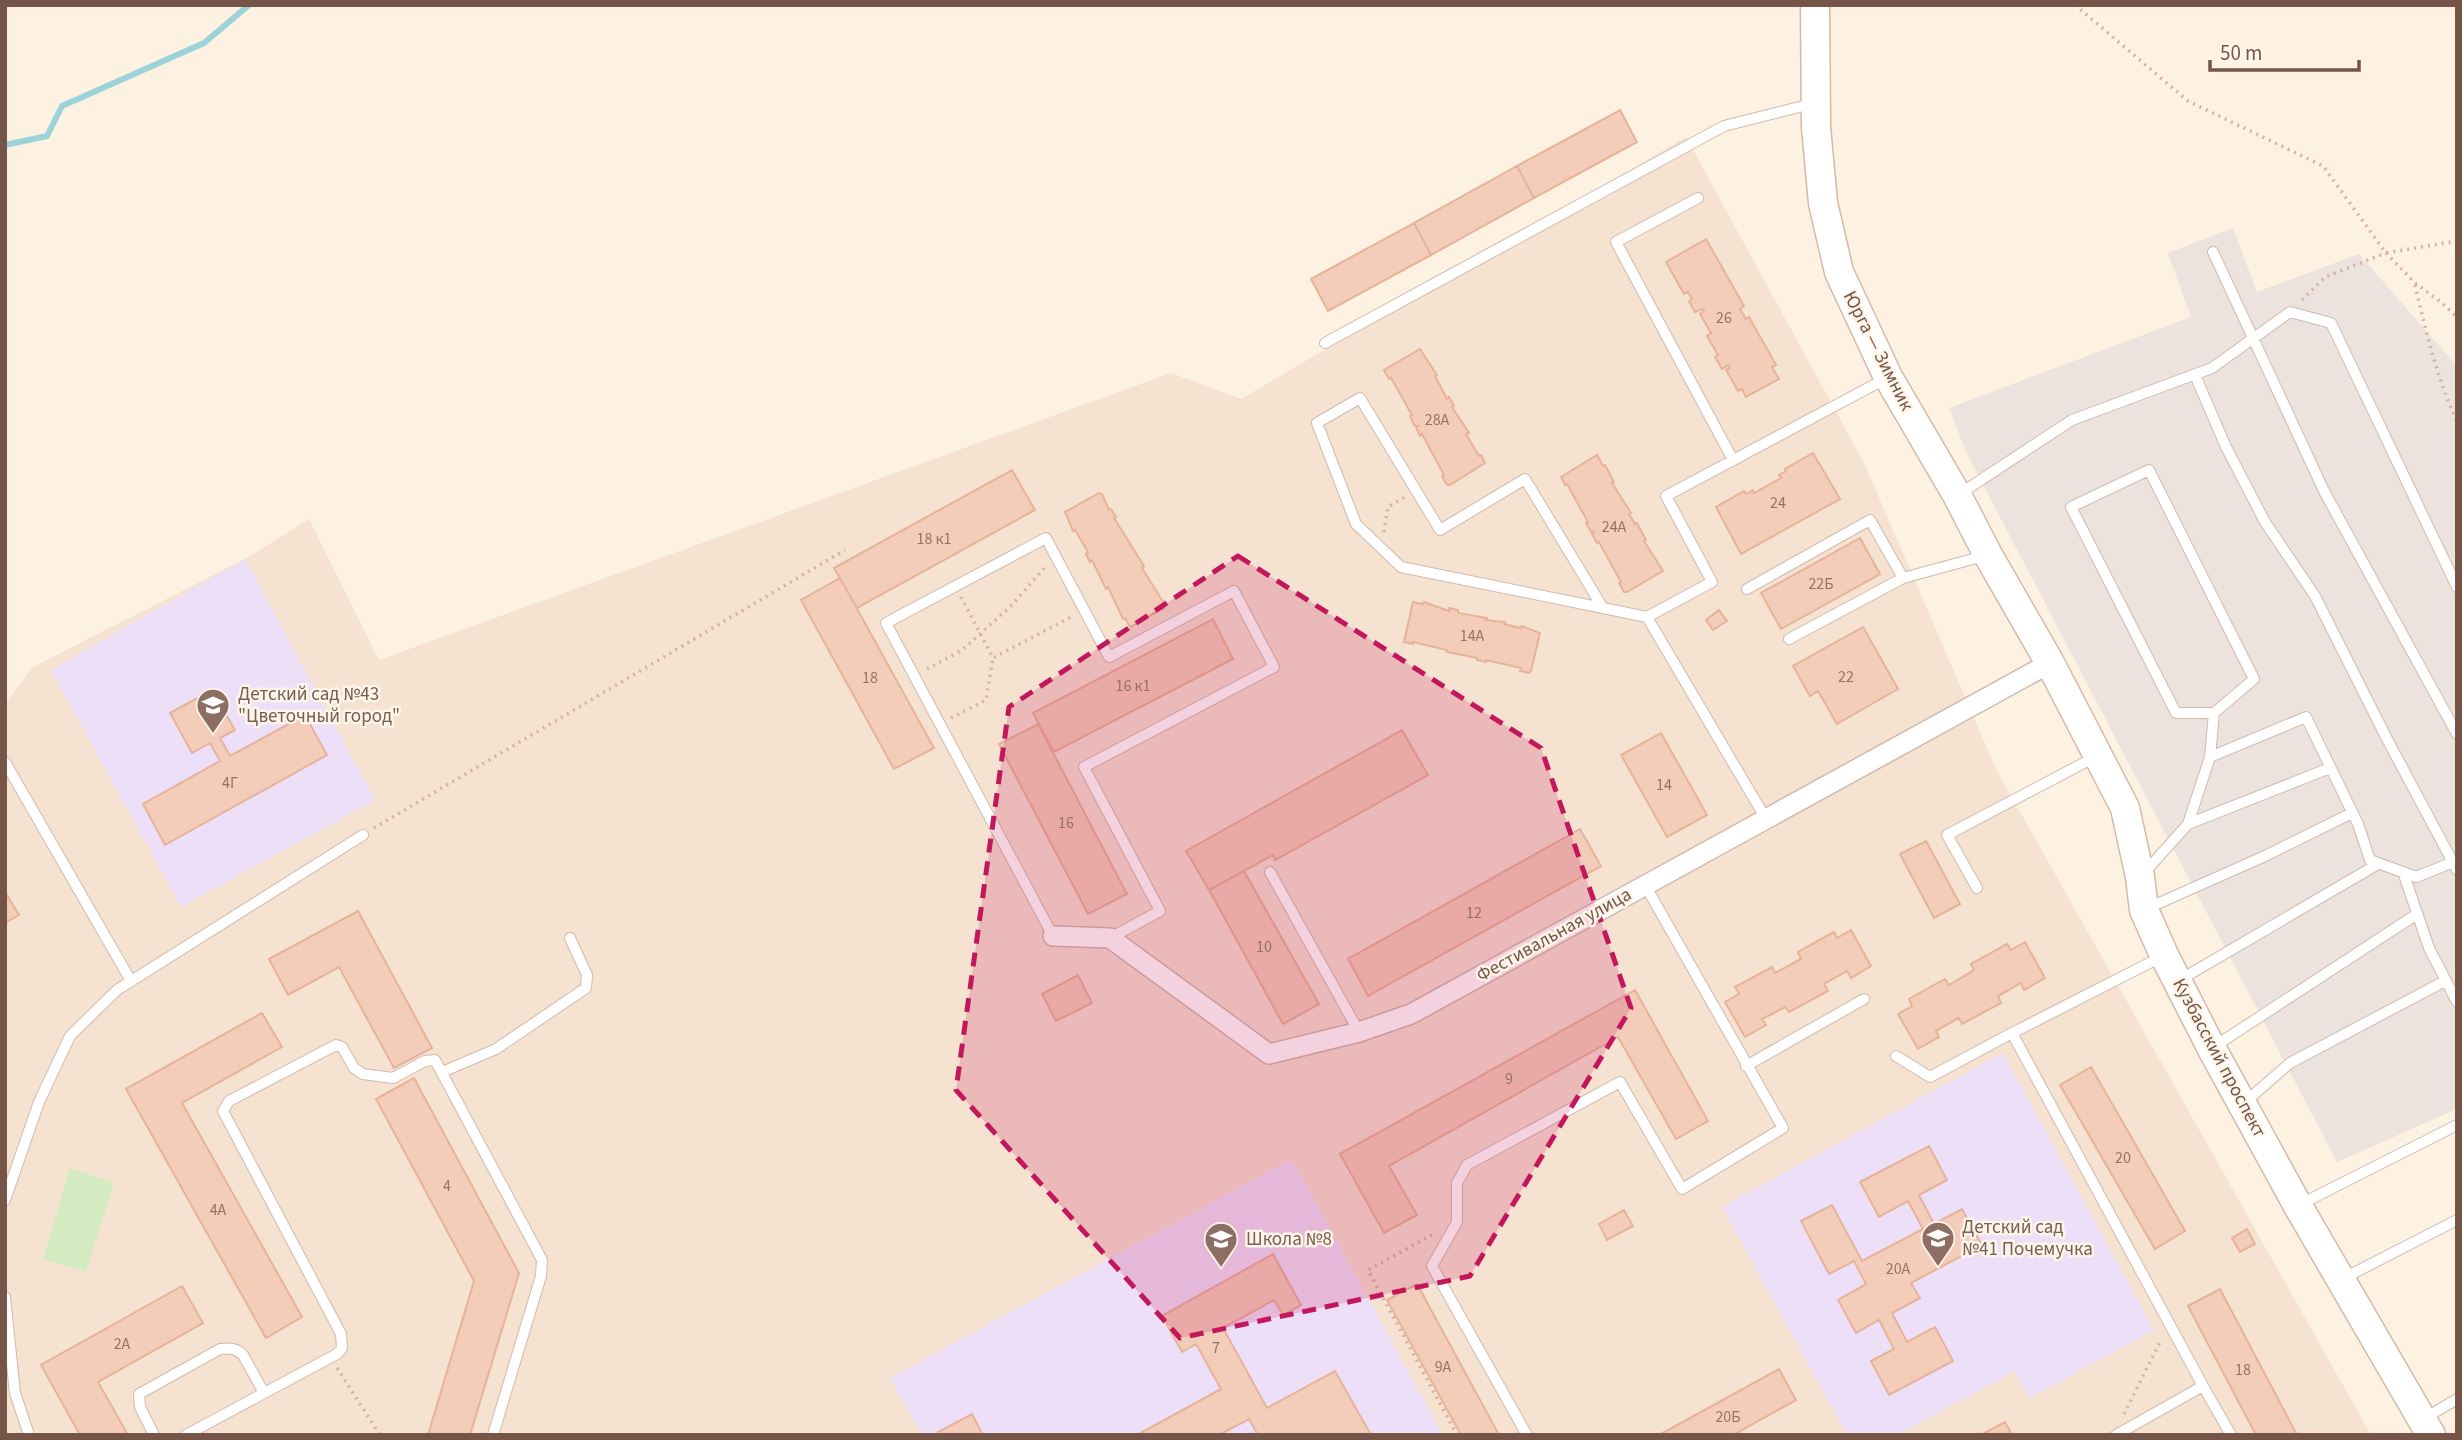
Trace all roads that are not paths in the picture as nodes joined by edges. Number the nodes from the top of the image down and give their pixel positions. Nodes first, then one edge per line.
1 (1815, 5) edge
2 (1815, 103) junction
3 (1698, 198) dead end
4 (2213, 252) dead end
5 (2252, 339) junction
6 (1325, 343) dead end
7 (2195, 375) junction
8 (1888, 377) junction
9 (1733, 460) junction
10 (1957, 495) junction
11 (1988, 555) junction
12 (1903, 578) junction
13 (2457, 587) edge
14 (1747, 589) dead end
15 (1603, 608) junction
16 (1647, 617) junction
17 (1789, 639) dead end
18 (2050, 663) junction
19 (2214, 713) junction
20 (2457, 734) edge
21 (2098, 755) junction
22 (2210, 757) junction
23 (5, 762) edge
24 (2330, 768) junction
25 (2352, 813) junction
26 (1766, 819) junction
27 (2188, 824) junction
28 (363, 835) road end
29 (2378, 864) junction
30 (2455, 865) edge
31 (1270, 872) dead end
32 (2403, 872) junction
33 (2140, 877) junction
34 (1645, 885) junction
35 (1977, 888) dead end
36 (2144, 910) junction
37 (2417, 914) junction
38 (1053, 936) joint
39 (570, 938) dead end
40 (1110, 938) junction
41 (2164, 955) junction
42 (131, 981) junction
43 (2445, 981) junction
44 (2178, 982) junction
45 (1864, 999) dead end
46 (2457, 1002) edge
47 (1359, 1032) junction
48 (2012, 1033) junction
49 (2212, 1049) junction
50 (1896, 1056) dead end
51 (1746, 1066) junction
52 (442, 1072) junction
53 (2244, 1103) junction
54 (2457, 1125) edge
55 (5, 1200) edge
56 (2298, 1206) junction
57 (2457, 1220) edge
58 (2341, 1280) junction
59 (5, 1297) edge
60 (2203, 1386) junction
61 (264, 1393) junction
62 (2457, 1399) edge
63 (2426, 1428) edge
64 (29, 1435) edge
65 (155, 1435) edge
66 (186, 1435) edge
67 (493, 1435) edge
68 (1527, 1435) edge
69 (2116, 1435) edge
70 (2231, 1435) edge

1 - 2 street, Юрга — Зимник
2 - 6 lane
2 - 8 street, Юрга — Зимник
3 - 9 lane
4 - 5 lane
5 - 7 lane
5 - 13 lane
5 - 20 lane
7 - 10 lane
7 - 30 lane
8 - 9 lane
8 - 10 street, Юрга — Зимник
9 - 16 lane
10 - 11 street, Юрга — Зимник
11 - 12 lane
11 - 18 street, Юрга — Зимник
12 - 14 lane
12 - 17 lane
15 - 15 lane
15 - 16 lane
16 - 26 lane
18 - 21 street, Кузбасский проспект
18 - 26 street, Фестивальная улица
19 - 19 lane
19 - 22 lane
21 - 33 street, Кузбасский проспект
21 - 35 lane
22 - 24 lane
22 - 27 lane
23 - 42 lane
24 - 25 lane
24 - 27 lane
25 - 29 lane
25 - 36 lane
26 - 34 street, Фестивальная улица
27 - 33 lane
28 - 42 lane
29 - 32 lane
29 - 44 lane
30 - 32 lane
31 - 47 lane
32 - 37 lane
33 - 36 street, Кузбасский проспект
34 - 47 street, Фестивальная улица
34 - 51 lane
36 - 41 street, Кузбасский проспект
37 - 43 lane
37 - 49 lane
38 - 40 street
38 - 40 lane
39 - 52 lane
40 - 47 street, Фестивальная улица
41 - 44 street, Кузбасский проспект
41 - 48 lane
42 - 55 lane
43 - 46 lane
43 - 53 lane
44 - 49 street, Кузбасский проспект
45 - 51 lane
48 - 50 lane
48 - 60 lane
49 - 53 street, Кузбасский проспект
51 - 68 lane
52 - 61 lane
52 - 67 lane
53 - 56 street, Кузбасский проспект
54 - 56 lane
56 - 58 street, Кузбасский проспект
57 - 58 lane
58 - 63 street, Кузбасский проспект
59 - 64 lane
60 - 69 lane
60 - 70 lane
61 - 65 lane
61 - 66 lane
62 - 63 lane

